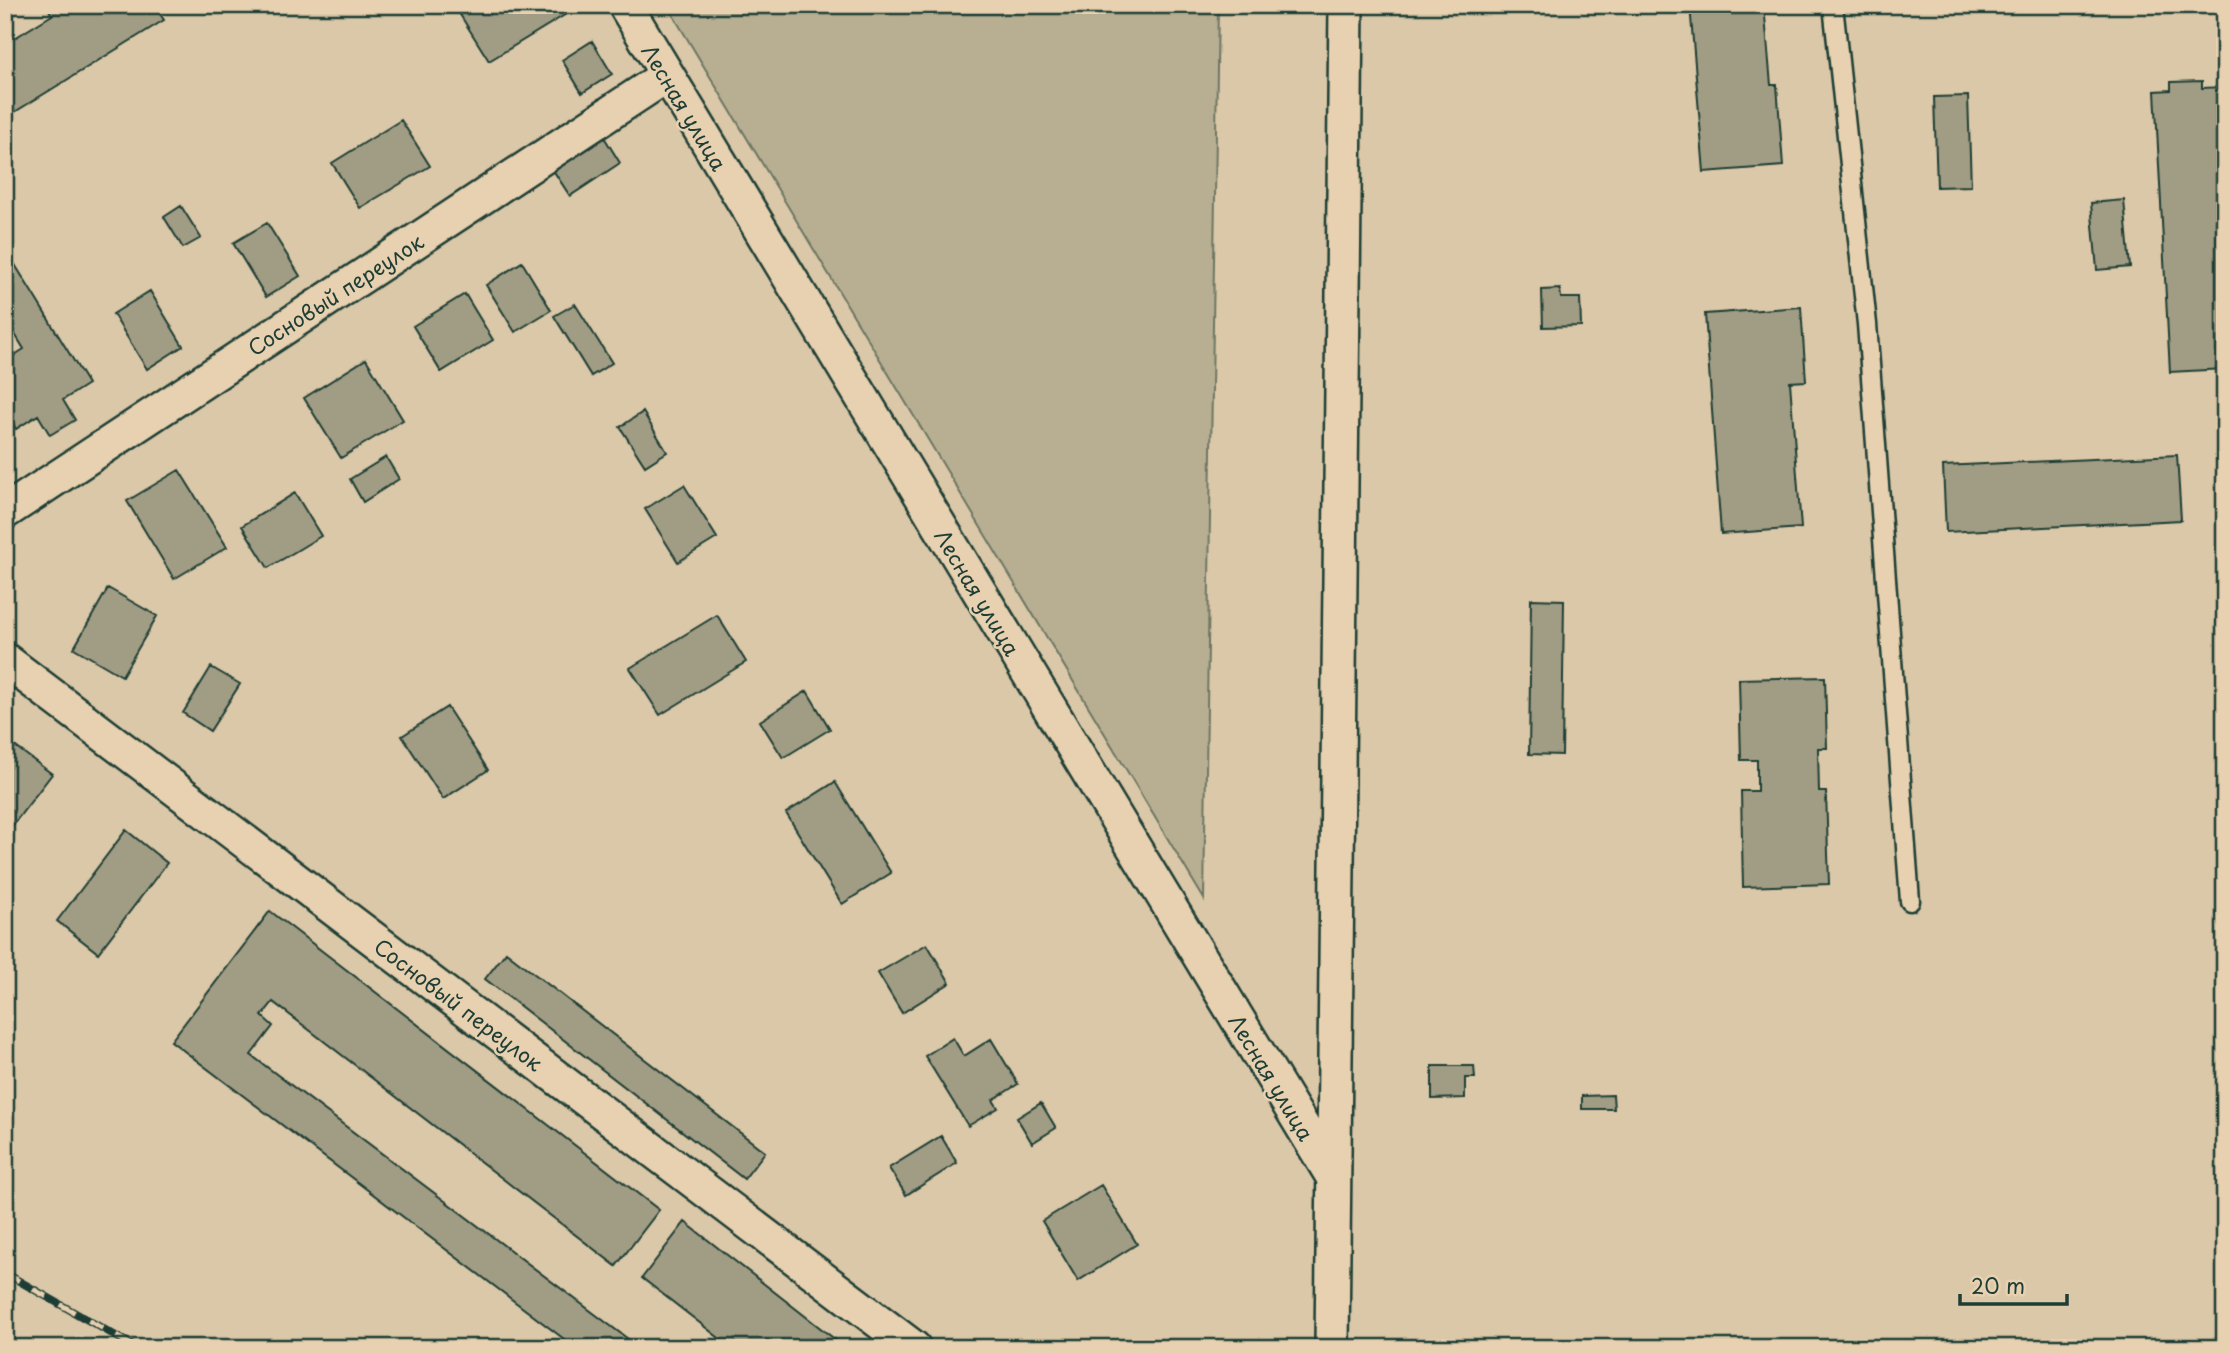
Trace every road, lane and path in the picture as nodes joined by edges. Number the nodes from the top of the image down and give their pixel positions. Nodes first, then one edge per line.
1 (625, 5) edge
2 (1346, 5) edge
3 (1833, 5) edge
4 (666, 76) junction
5 (5, 512) edge
6 (5, 660) edge
7 (1910, 901) dead end
8 (1333, 1177) junction
9 (914, 1348) edge
10 (1332, 1348) edge

1 - 4 street, Лесная улица
2 - 8 street
3 - 7 lane
4 - 5 street, Сосновый переулок
4 - 8 street, Лесная улица
6 - 9 street, Сосновый переулок
8 - 10 street

